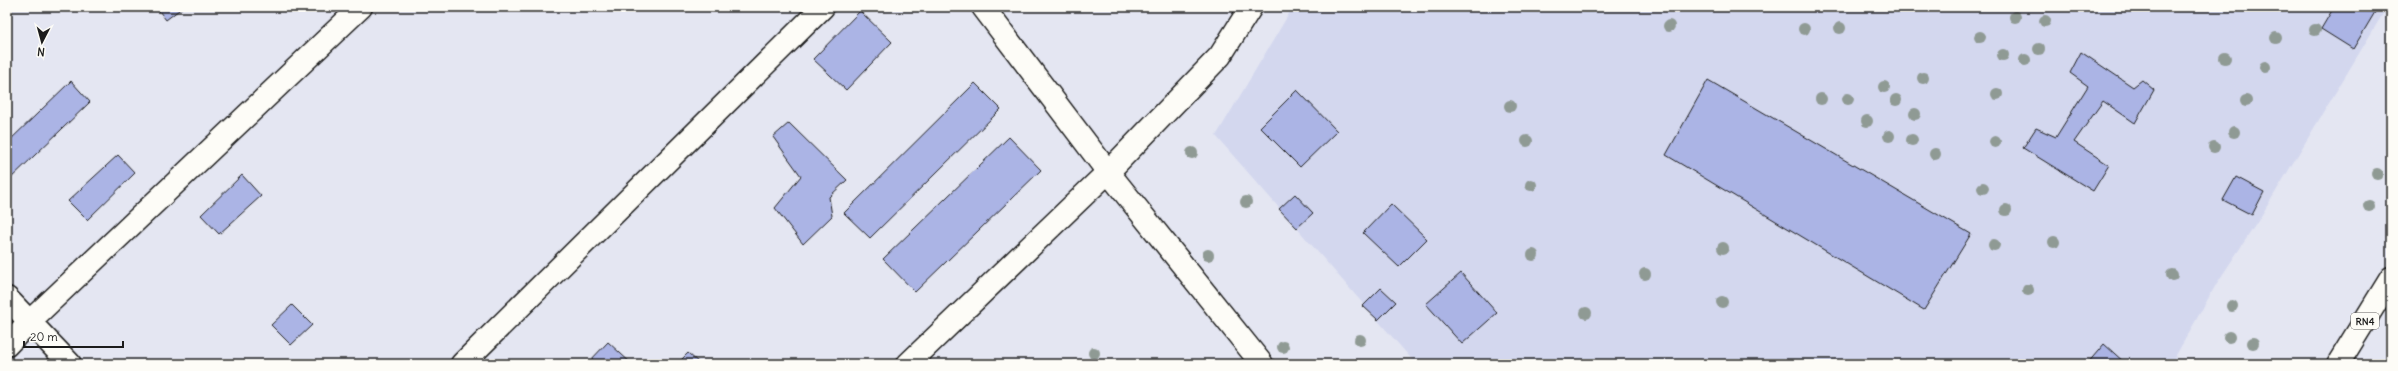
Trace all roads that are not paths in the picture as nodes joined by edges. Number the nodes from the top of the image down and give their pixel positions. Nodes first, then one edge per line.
1 (361, 7) edge
2 (823, 7) edge
3 (984, 7) edge
4 (1251, 7) edge
5 (1108, 172) junction
6 (2391, 278) edge
7 (7, 298) edge
8 (29, 322) junction
9 (7, 346) edge
10 (70, 364) edge
11 (462, 364) edge
12 (908, 364) edge
13 (1262, 364) edge
14 (2338, 364) edge

1 - 8 street
2 - 11 street
3 - 5 street
4 - 5 street
5 - 12 street
5 - 13 street
6 - 14 street, RN4
7 - 8 street
8 - 9 street
8 - 10 street

